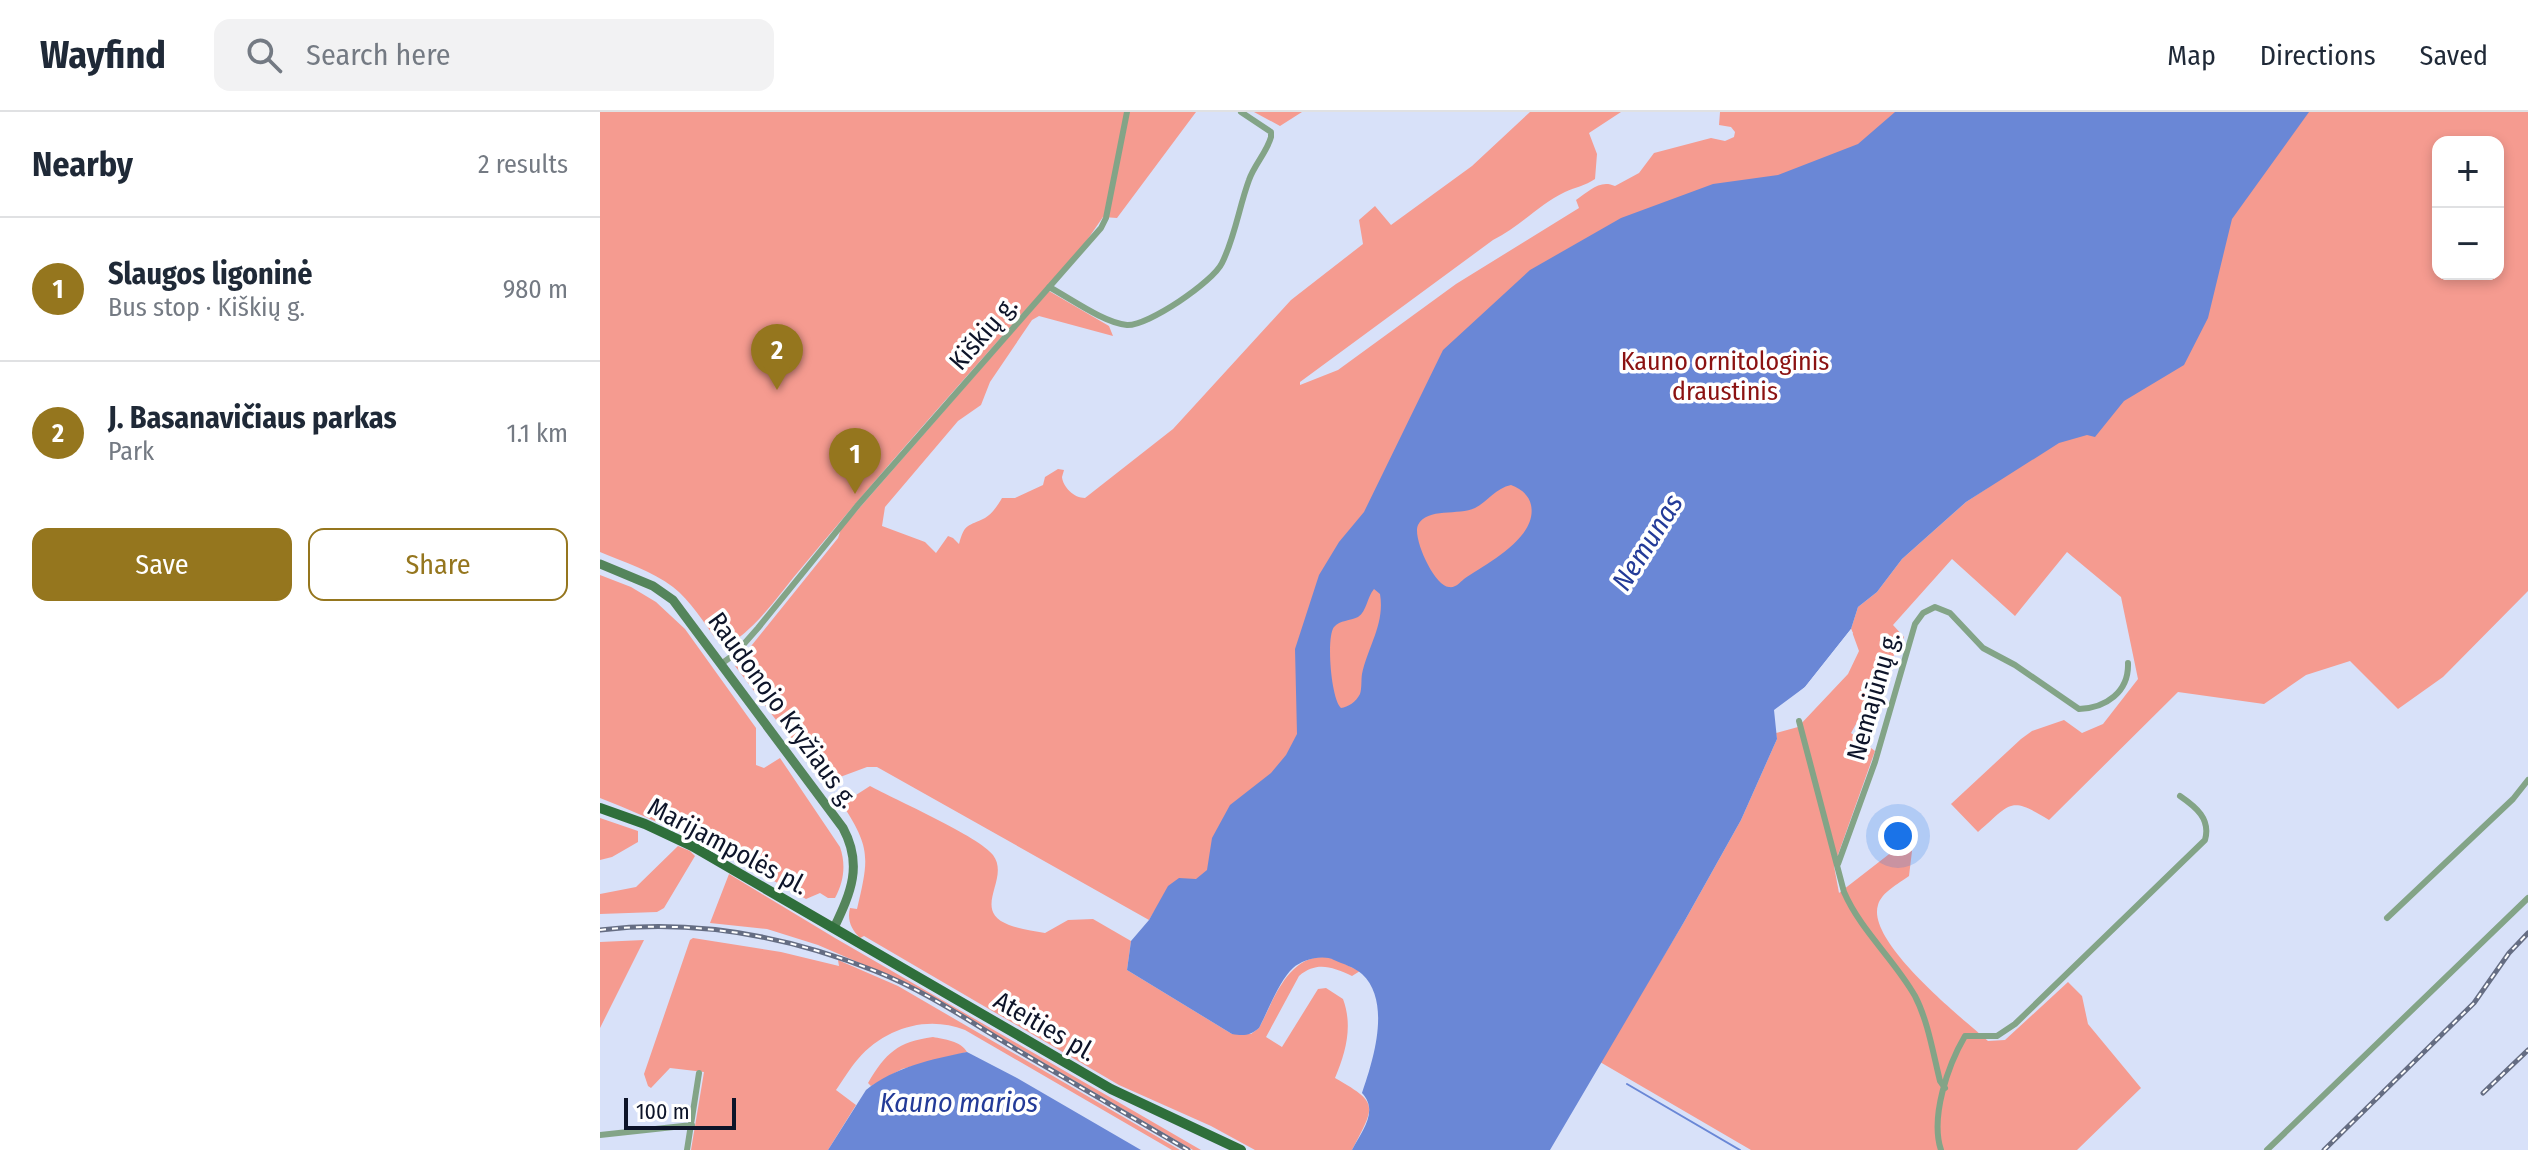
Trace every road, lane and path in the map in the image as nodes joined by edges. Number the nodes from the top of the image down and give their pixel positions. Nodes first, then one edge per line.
1 (1127, 112) edge
2 (1241, 112) edge
3 (1049, 287) junction
4 (600, 564) edge
5 (2128, 663) dead end
6 (721, 664) junction
7 (1799, 721) dead end
8 (2528, 780) edge
9 (2180, 796) dead end
10 (600, 808) edge
11 (1838, 864) junction
12 (2528, 898) edge
13 (2387, 918) dead end
14 (834, 928) junction
15 (699, 1073) dead end
16 (1945, 1088) junction
17 (692, 1125) junction
18 (600, 1135) edge
19 (687, 1150) edge
20 (1241, 1150) edge
21 (1941, 1150) edge
22 (2267, 1150) edge

1 - 3 street
2 - 3 street, Kiškių g.
3 - 6 street, Kiškių g.
4 - 6 main road, Raudonojo Kryžiaus g.
5 - 11 street, Nemajūnų g.
6 - 14 main road, Raudonojo Kryžiaus g.
7 - 11 street, Nemajūnų g.
8 - 13 street
9 - 16 street
10 - 14 main road, Marijampolės pl.
11 - 16 street, Nemajūnų g.
12 - 22 street
14 - 20 main road, Ateities pl.
15 - 17 street
16 - 21 street
17 - 18 street
17 - 19 street

